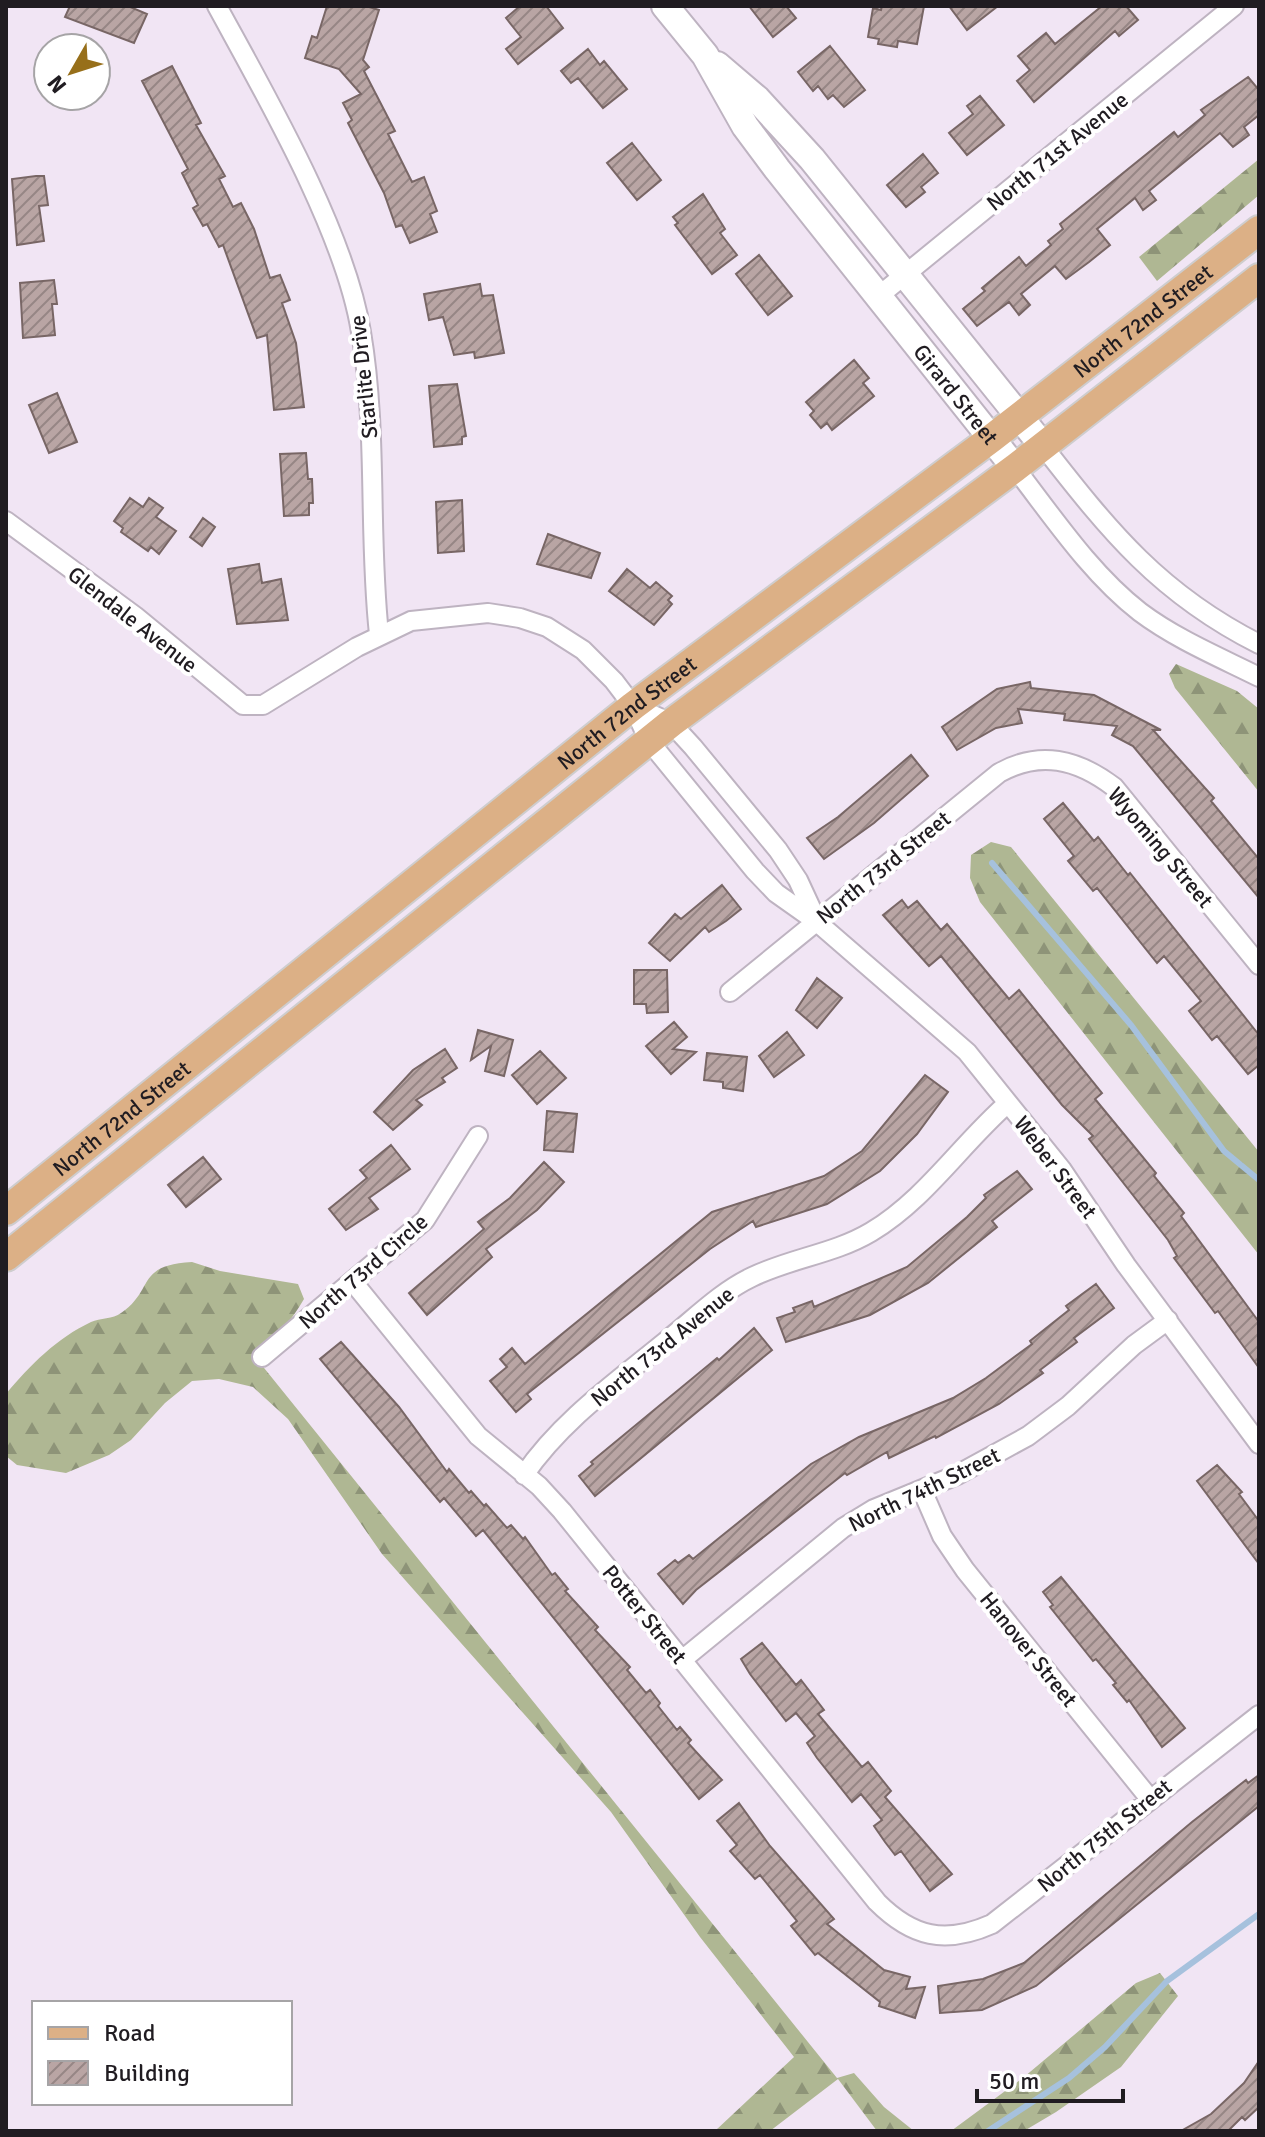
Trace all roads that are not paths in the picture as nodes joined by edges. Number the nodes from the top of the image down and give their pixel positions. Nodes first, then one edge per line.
1 (217, 6) edge
2 (665, 6) edge
3 (1234, 6) edge
4 (705, 55) junction
5 (1259, 230) edge
6 (906, 275) junction
7 (1259, 278) edge
8 (880, 295) junction
9 (1020, 416) junction
10 (992, 438) junction
11 (1043, 446) junction
12 (1015, 468) junction
13 (6, 521) edge
14 (379, 634) junction
15 (1259, 644) edge
16 (1256, 669) edge
17 (633, 706) junction
18 (671, 723) junction
19 (649, 741) junction
20 (1044, 758) joint
21 (817, 922) junction
22 (1259, 965) edge
23 (730, 992) dead end
24 (1008, 1103) junction
25 (478, 1136) dead end
26 (6, 1211) edge
27 (6, 1257) edge
28 (353, 1282) junction
29 (1168, 1320) junction
30 (262, 1357) dead end
31 (1259, 1444) edge
32 (524, 1475) junction
33 (922, 1490) junction
34 (682, 1660) junction
35 (1259, 1715) edge
36 (1150, 1799) junction
37 (941, 1936) joint

1 - 14 street, Starlite Drive
2 - 4 street, Girard Street
3 - 6 street, North 71st Avenue
4 - 6 street, Girard Street
4 - 8 street, Girard Street
5 - 9 main road, North 72nd Street
6 - 8 street, North 71st Avenue
6 - 9 street, Girard Street
7 - 11 main road, North 72nd Street
8 - 10 street, Girard Street
9 - 10 main road, North 72nd Street
9 - 11 street, Girard Street
10 - 12 street, Girard Street
10 - 17 main road, North 72nd Street
11 - 12 main road, North 72nd Street
11 - 15 street, Girard Street
12 - 16 street, Girard Street
12 - 18 main road, North 72nd Street
13 - 14 street, Glendale Avenue
14 - 17 street
17 - 18 street, Weber Street
17 - 19 street, Weber Street
17 - 26 main road, North 72nd Street
18 - 19 main road, North 72nd Street
18 - 21 street, Weber Street
19 - 21 street, Weber Street
19 - 27 main road, North 72nd Street
20 - 21 street, North 73rd Street
20 - 22 street, Wyoming Street
21 - 23 street, North 73rd Street
21 - 24 street, Weber Street
24 - 29 street, Weber Street
24 - 32 street, North 73rd Avenue
25 - 28 street, North 73rd Circle
28 - 30 street, North 73rd Circle
28 - 32 street, Potter Street
29 - 31 street, Weber Street
29 - 33 street, North 74th Street
32 - 34 street, Potter Street
33 - 34 street, North 74th Street
33 - 36 street, Hanover Street
34 - 37 street, Potter Street
35 - 36 street, North 75th Street
36 - 37 street, North 75th Street

